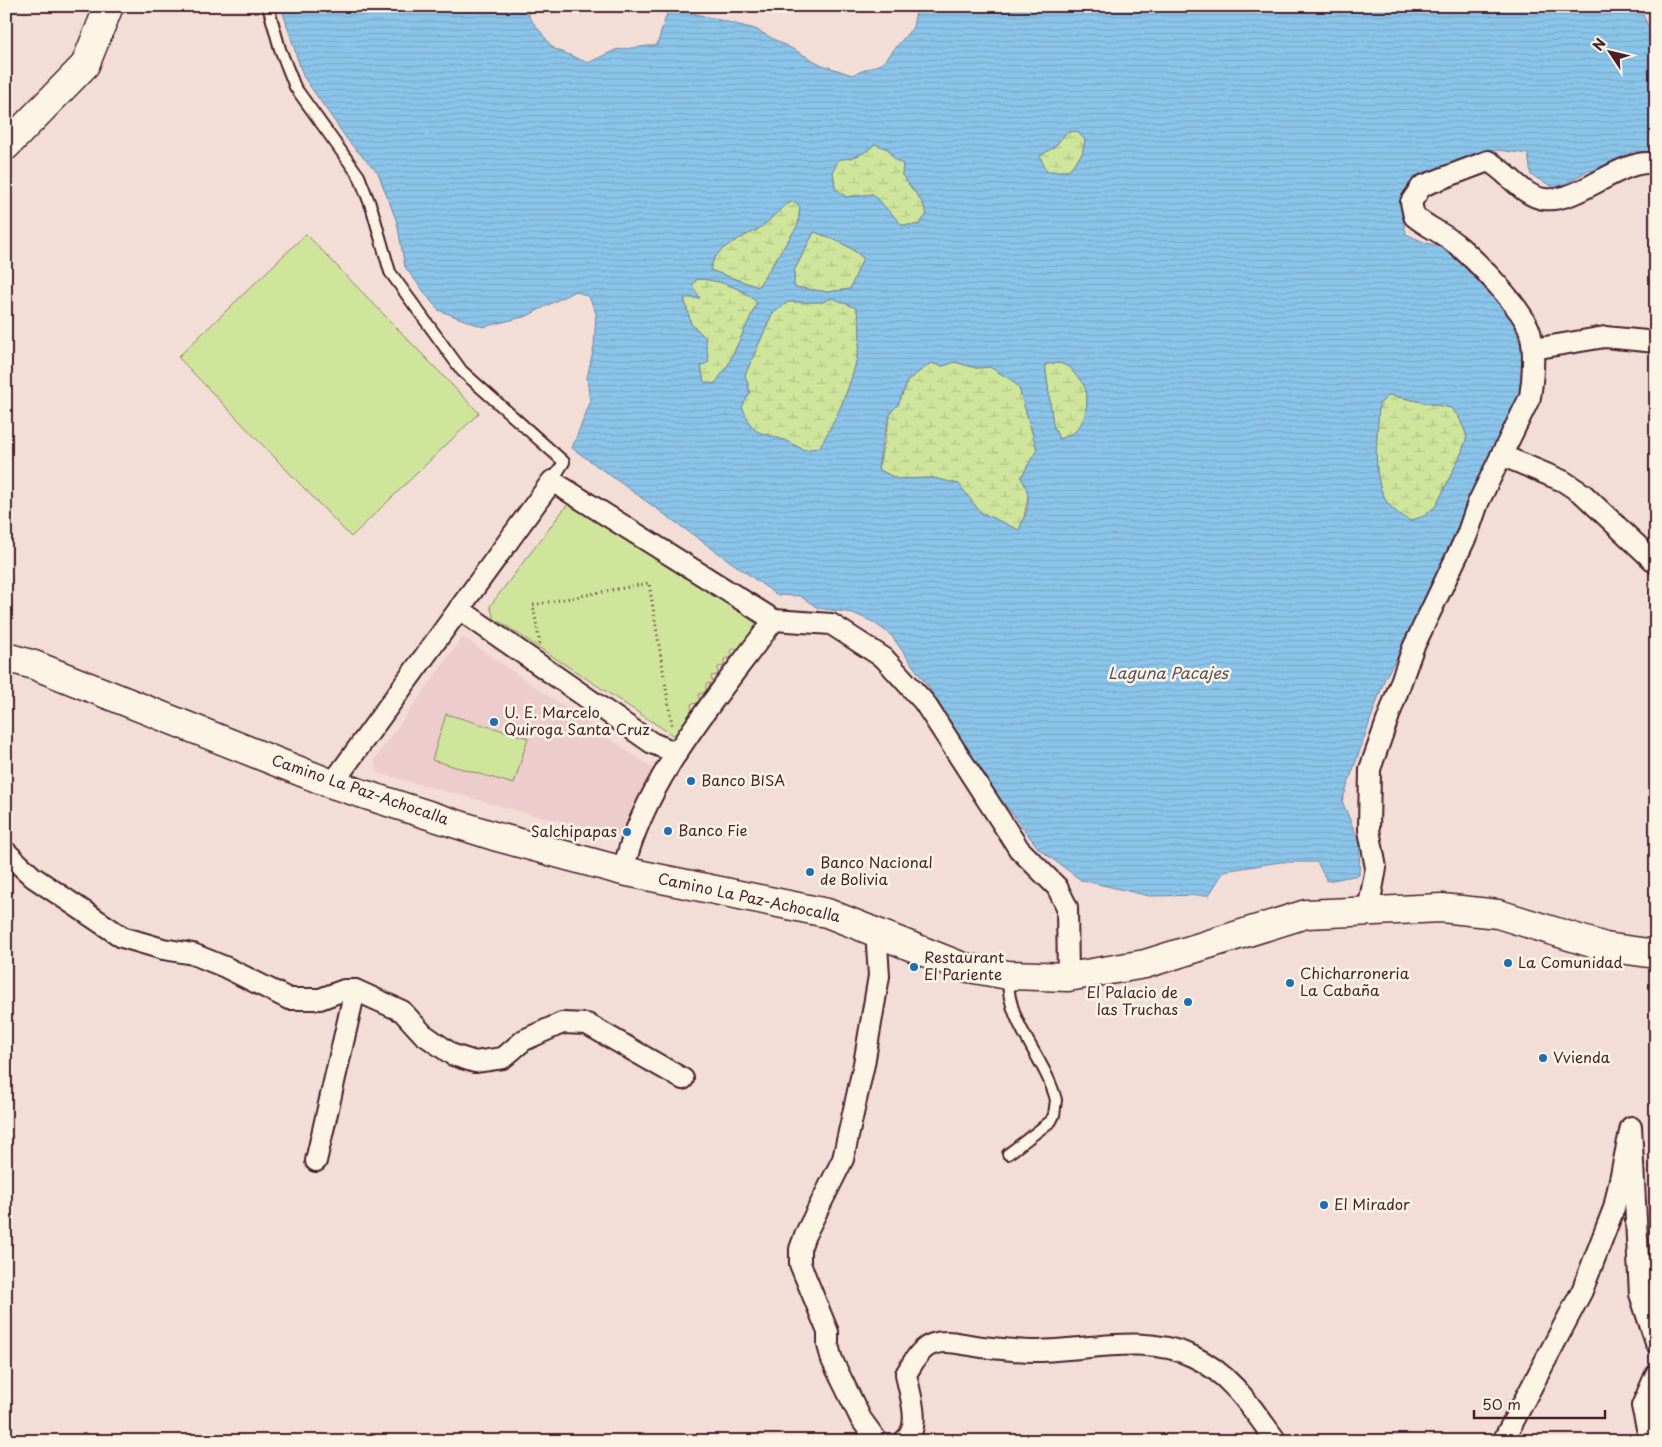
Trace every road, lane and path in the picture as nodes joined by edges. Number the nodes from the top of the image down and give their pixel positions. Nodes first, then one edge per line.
1 (109, 6) edge
2 (268, 6) edge
3 (6, 146) edge
4 (1656, 164) edge
5 (1656, 342) edge
6 (1533, 349) junction
7 (1501, 455) junction
8 (552, 480) junction
9 (1656, 563) edge
10 (458, 609) junction
11 (774, 620) junction
12 (541, 649) dead end
13 (6, 656) edge
14 (673, 726) dead end
15 (678, 752) junction
16 (332, 784) junction
17 (6, 852) edge
18 (623, 871) junction
19 (1368, 911) junction
20 (876, 930) junction
21 (1656, 954) edge
22 (1008, 975) junction
23 (1068, 977) junction
24 (355, 990) junction
25 (682, 1079) dead end
26 (1008, 1154) dead end
27 (316, 1161) dead end
28 (1656, 1343) edge
29 (1656, 1374) edge
30 (877, 1441) edge
31 (904, 1441) edge
32 (1276, 1441) edge
33 (1503, 1441) edge
34 (1650, 1441) edge

1 - 3 main road
2 - 8 lane
4 - 6 street
5 - 6 street
6 - 7 street
7 - 9 street
7 - 19 street
8 - 10 street
8 - 11 street
10 - 15 street
10 - 16 street
11 - 15 street
11 - 23 street
12 - 14 path
13 - 16 main road, Camino La Paz-Achocalla
15 - 18 street
16 - 18 main road, Camino La Paz-Achocalla
17 - 24 street
18 - 20 main road, Camino La Paz-Achocalla
19 - 21 main road, Camino La Paz-Achocalla
19 - 23 main road, Camino La Paz-Achocalla
20 - 22 main road, Camino La Paz-Achocalla
20 - 30 street
22 - 23 main road, Camino La Paz-Achocalla
22 - 26 lane
24 - 25 street
24 - 27 street
28 - 33 street
29 - 34 street
31 - 32 street

